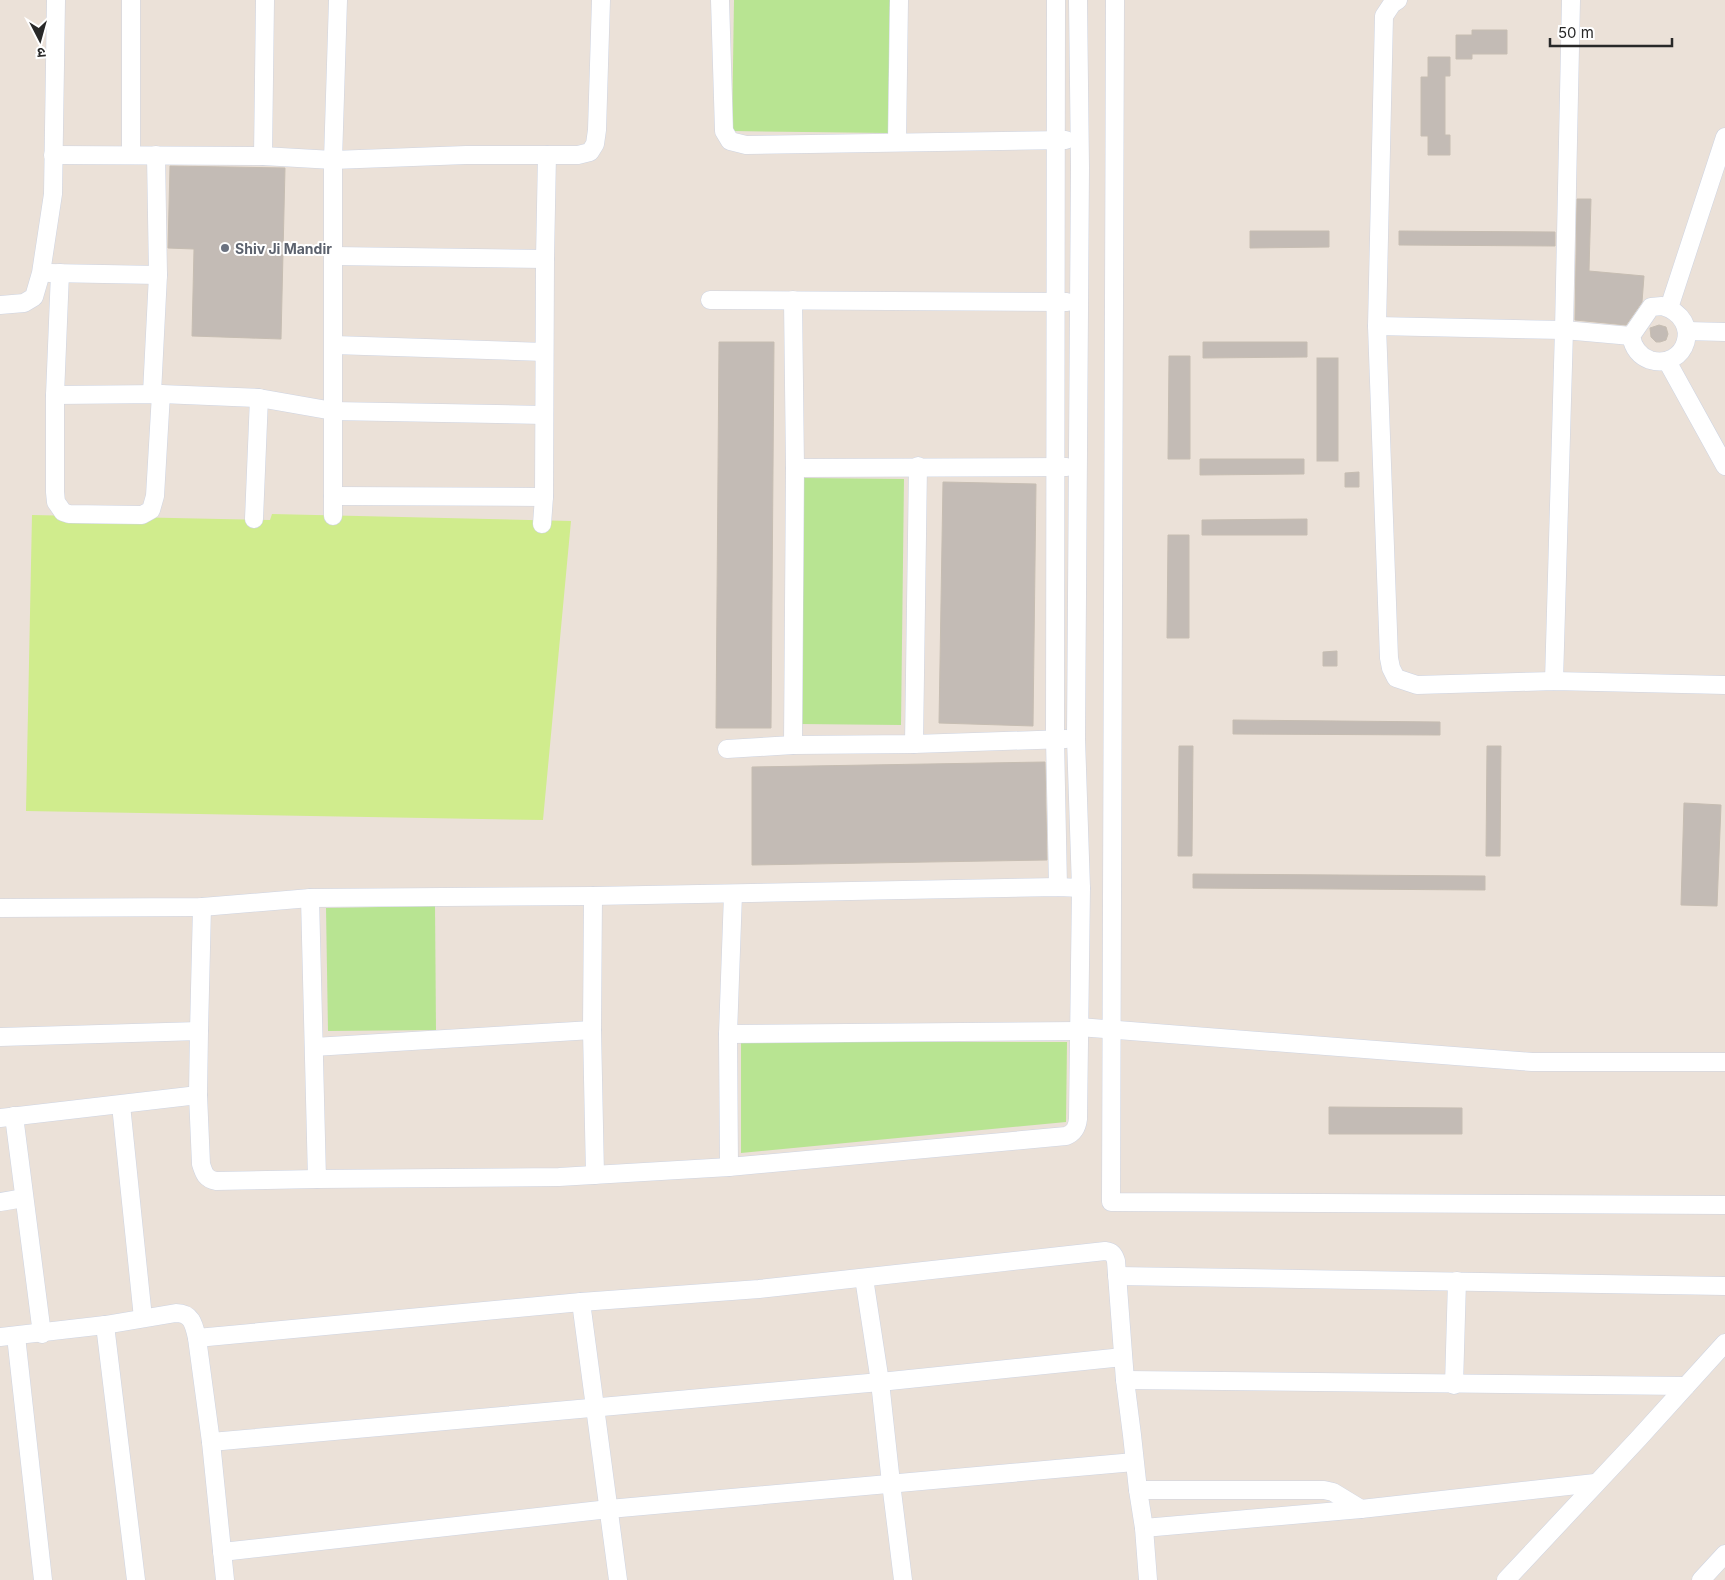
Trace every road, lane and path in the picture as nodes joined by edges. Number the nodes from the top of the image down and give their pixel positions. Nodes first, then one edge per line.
1 (56, 0) edge
2 (131, 0) edge
3 (265, 0) edge
4 (338, 0) edge
5 (601, 0) edge
6 (720, 0) edge
7 (899, 0) edge
8 (1056, 0) edge
9 (1078, 0) edge
10 (1115, 0) edge
11 (1398, 0) edge
12 (1571, 0) edge
13 (1725, 137) edge
14 (1056, 140) junction
15 (1080, 140) junction
16 (897, 142) junction
17 (53, 154) junction
18 (131, 155) junction
19 (156, 155) junction
20 (547, 155) junction
21 (263, 156) junction
22 (333, 160) junction
23 (334, 256) junction
24 (545, 259) junction
25 (41, 273) junction
26 (60, 273) junction
27 (158, 275) junction
28 (710, 300) dead end
29 (793, 300) junction
30 (1056, 302) junction
31 (1079, 302) junction
32 (0, 305) edge
33 (1668, 308) junction
34 (1378, 326) junction
35 (1564, 330) junction
36 (1686, 331) junction
37 (1725, 332) edge
38 (1631, 336) junction
39 (334, 346) junction
40 (544, 352) junction
41 (1667, 361) junction
42 (156, 394) junction
43 (55, 395) junction
44 (259, 398) junction
45 (333, 411) junction
46 (544, 415) junction
47 (918, 466) junction
48 (1725, 466) edge
49 (1056, 467) junction
50 (1078, 467) junction
51 (795, 468) junction
52 (333, 496) junction
53 (544, 497) junction
54 (333, 516) dead end
55 (254, 519) dead end
56 (542, 524) dead end
57 (1554, 680) junction
58 (1725, 685) edge
59 (1055, 739) junction
60 (1076, 739) junction
61 (914, 744) junction
62 (793, 745) junction
63 (727, 749) dead end
64 (1058, 887) junction
65 (1081, 888) junction
66 (733, 894) junction
67 (593, 896) junction
68 (310, 898) junction
69 (0, 908) edge
70 (202, 908) junction
71 (1079, 1029) junction
72 (1112, 1029) junction
73 (592, 1030) junction
74 (198, 1031) junction
75 (728, 1034) junction
76 (0, 1037) edge
77 (314, 1047) junction
78 (1725, 1062) edge
79 (198, 1095) junction
80 (121, 1105) junction
81 (7, 1117) edge
82 (729, 1167) junction
83 (595, 1175) junction
84 (317, 1179) junction
85 (24, 1198) junction
86 (0, 1202) edge
87 (1725, 1204) edge
88 (1117, 1276) junction
89 (864, 1278) junction
90 (1457, 1281) junction
91 (1725, 1286) edge
92 (581, 1302) junction
93 (143, 1318) junction
94 (105, 1325) junction
95 (42, 1334) junction
96 (8, 1337) edge
97 (196, 1338) junction
98 (1725, 1344) edge
99 (1123, 1357) junction
100 (1124, 1380) junction
101 (880, 1382) junction
102 (1454, 1385) junction
103 (1686, 1386) junction
104 (594, 1407) junction
105 (211, 1442) junction
106 (1134, 1462) junction
107 (891, 1483) junction
108 (1595, 1483) junction
109 (1138, 1490) junction
110 (609, 1509) junction
111 (1361, 1509) junction
112 (1144, 1528) junction
113 (222, 1552) junction
114 (1725, 1554) edge
115 (1700, 1579) edge
116 (43, 1580) edge
117 (136, 1580) edge
118 (225, 1580) edge
119 (618, 1580) edge
120 (903, 1580) edge
121 (1148, 1580) edge
122 (1506, 1580) edge

1 - 17 street
2 - 18 street
3 - 21 street
4 - 22 street
5 - 20 street
6 - 16 street
7 - 16 street
8 - 14 street
9 - 15 street
10 - 72 street
11 - 34 street
12 - 35 street
13 - 33 street
14 - 15 street
14 - 16 street
14 - 30 street
15 - 31 street
17 - 18 street
17 - 25 street
18 - 19 street
19 - 21 street
19 - 27 street
20 - 22 street
20 - 24 street
21 - 22 street
22 - 23 street
23 - 24 street
23 - 39 street
24 - 40 street
25 - 26 street
25 - 32 street
26 - 27 street
26 - 43 street
27 - 42 street
28 - 29 street
29 - 30 street
29 - 51 street
30 - 31 street
30 - 49 street
31 - 50 street
33 - 36 street
33 - 38 street
34 - 35 street
34 - 57 street
35 - 38 street
35 - 57 street
36 - 37 street
36 - 41 street
38 - 41 street
39 - 40 street
39 - 45 street
40 - 46 street
41 - 48 street
42 - 43 street
42 - 43 street
42 - 44 street
44 - 45 street
44 - 55 street
45 - 46 street
45 - 52 street
46 - 53 street
47 - 49 street
47 - 51 street
47 - 61 street
49 - 50 street
49 - 59 street
50 - 60 street
51 - 62 street
52 - 53 street
52 - 54 street
53 - 56 street
57 - 58 street
59 - 60 street
59 - 61 street
59 - 64 street
60 - 65 street
61 - 62 street
62 - 63 street
64 - 65 street
64 - 66 street
65 - 71 street
66 - 67 street
66 - 75 street
67 - 68 street
67 - 73 street
68 - 70 street
68 - 77 street
69 - 70 street
70 - 74 street
71 - 72 street
71 - 75 street
71 - 82 street
72 - 78 street
72 - 87 street
73 - 77 street
73 - 83 street
74 - 76 street
74 - 79 street
75 - 82 street
77 - 84 street
79 - 80 street
79 - 84 street
80 - 81 street
80 - 93 street
81 - 85 street
82 - 83 street
83 - 84 street
85 - 86 street
85 - 95 street
88 - 89 street
88 - 90 street
88 - 99 street
89 - 92 street
89 - 101 street
90 - 91 street
90 - 102 street
92 - 97 street
92 - 104 street
93 - 94 street
93 - 97 street
94 - 95 street
94 - 117 street
95 - 96 street
96 - 116 street
97 - 105 street
98 - 103 street
99 - 100 street
99 - 101 street
100 - 102 street
100 - 106 street
101 - 104 street
101 - 107 street
102 - 103 street
103 - 108 street
104 - 105 street
104 - 110 street
105 - 113 street
106 - 107 street
106 - 109 street
107 - 110 street
107 - 120 street
108 - 111 street
108 - 122 street
109 - 111 street
109 - 112 street
110 - 113 street
110 - 119 street
111 - 112 street
112 - 121 street
113 - 118 street
114 - 115 street

